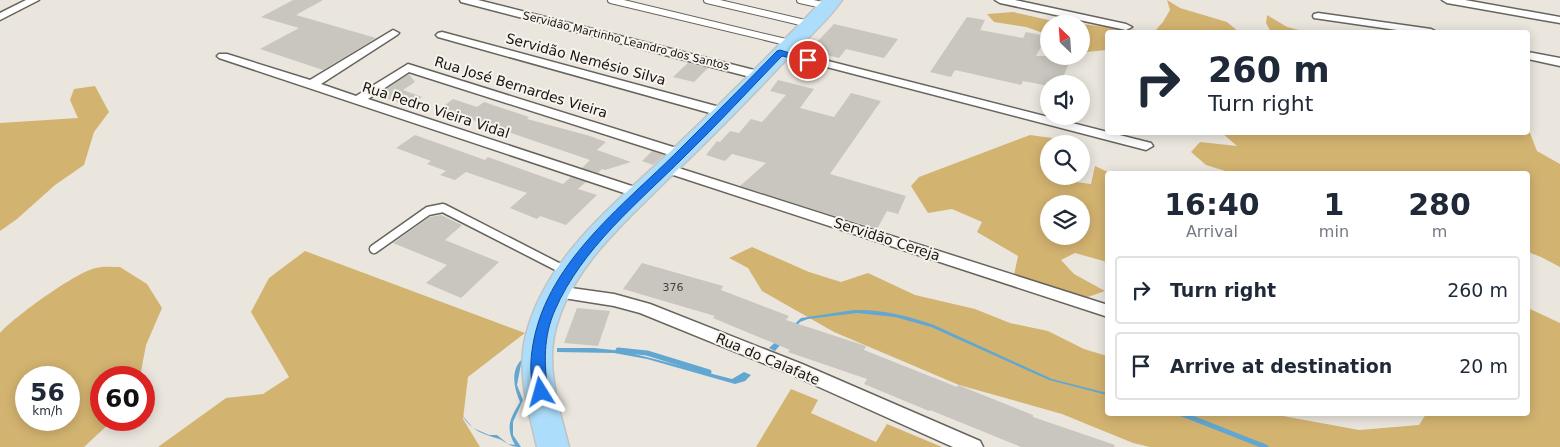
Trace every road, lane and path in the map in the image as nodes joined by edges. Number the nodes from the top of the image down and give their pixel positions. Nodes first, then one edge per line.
1 (34, 0) edge
2 (465, 0) edge
3 (611, 0) edge
4 (707, 0) edge
5 (800, 0) edge
6 (1000, 0) edge
7 (1448, 0) edge
8 (830, 3) edge
9 (1318, 16) dead end
10 (0, 17) edge
11 (1560, 20) edge
12 (809, 24) junction
13 (1126, 26) dead end
14 (1417, 30) edge
15 (392, 33) dead end
16 (442, 35) dead end
17 (785, 47) junction
18 (223, 56) dead end
19 (1530, 56) edge
20 (1560, 62) edge
21 (758, 75) junction
22 (311, 85) junction
23 (358, 100) junction
24 (722, 112) junction
25 (1105, 135) edge
26 (1106, 135) edge
27 (1146, 146) dead end
28 (681, 154) junction
29 (666, 168) junction
30 (639, 193) junction
31 (374, 249) dead end
32 (564, 282) junction
33 (1105, 310) edge
34 (553, 447) edge
35 (973, 447) edge

1 - 10 street
2 - 21 street, Servidão Martinho Leandro dos Santos
3 - 17 lane
4 - 12 lane
5 - 8 lane
6 - 13 street
7 - 11 street
8 - 12 main road
9 - 14 street
12 - 17 main road
15 - 22 street
16 - 24 street, Servidão Nemésio Silva
17 - 21 main road
17 - 25 street
18 - 22 street, Rua Pedro Vieira Vidal
19 - 20 street
21 - 24 main road
22 - 23 street, Rua Pedro Vieira Vidal
23 - 28 street, Rua José Bernardes Vieira
23 - 30 street, Rua Pedro Vieira Vidal
24 - 28 main road
26 - 27 street
28 - 29 main road
29 - 30 main road
29 - 33 street, Servidão Cereja
30 - 32 main road
31 - 32 lane
32 - 34 main road
32 - 35 street, Rua do Calafate

